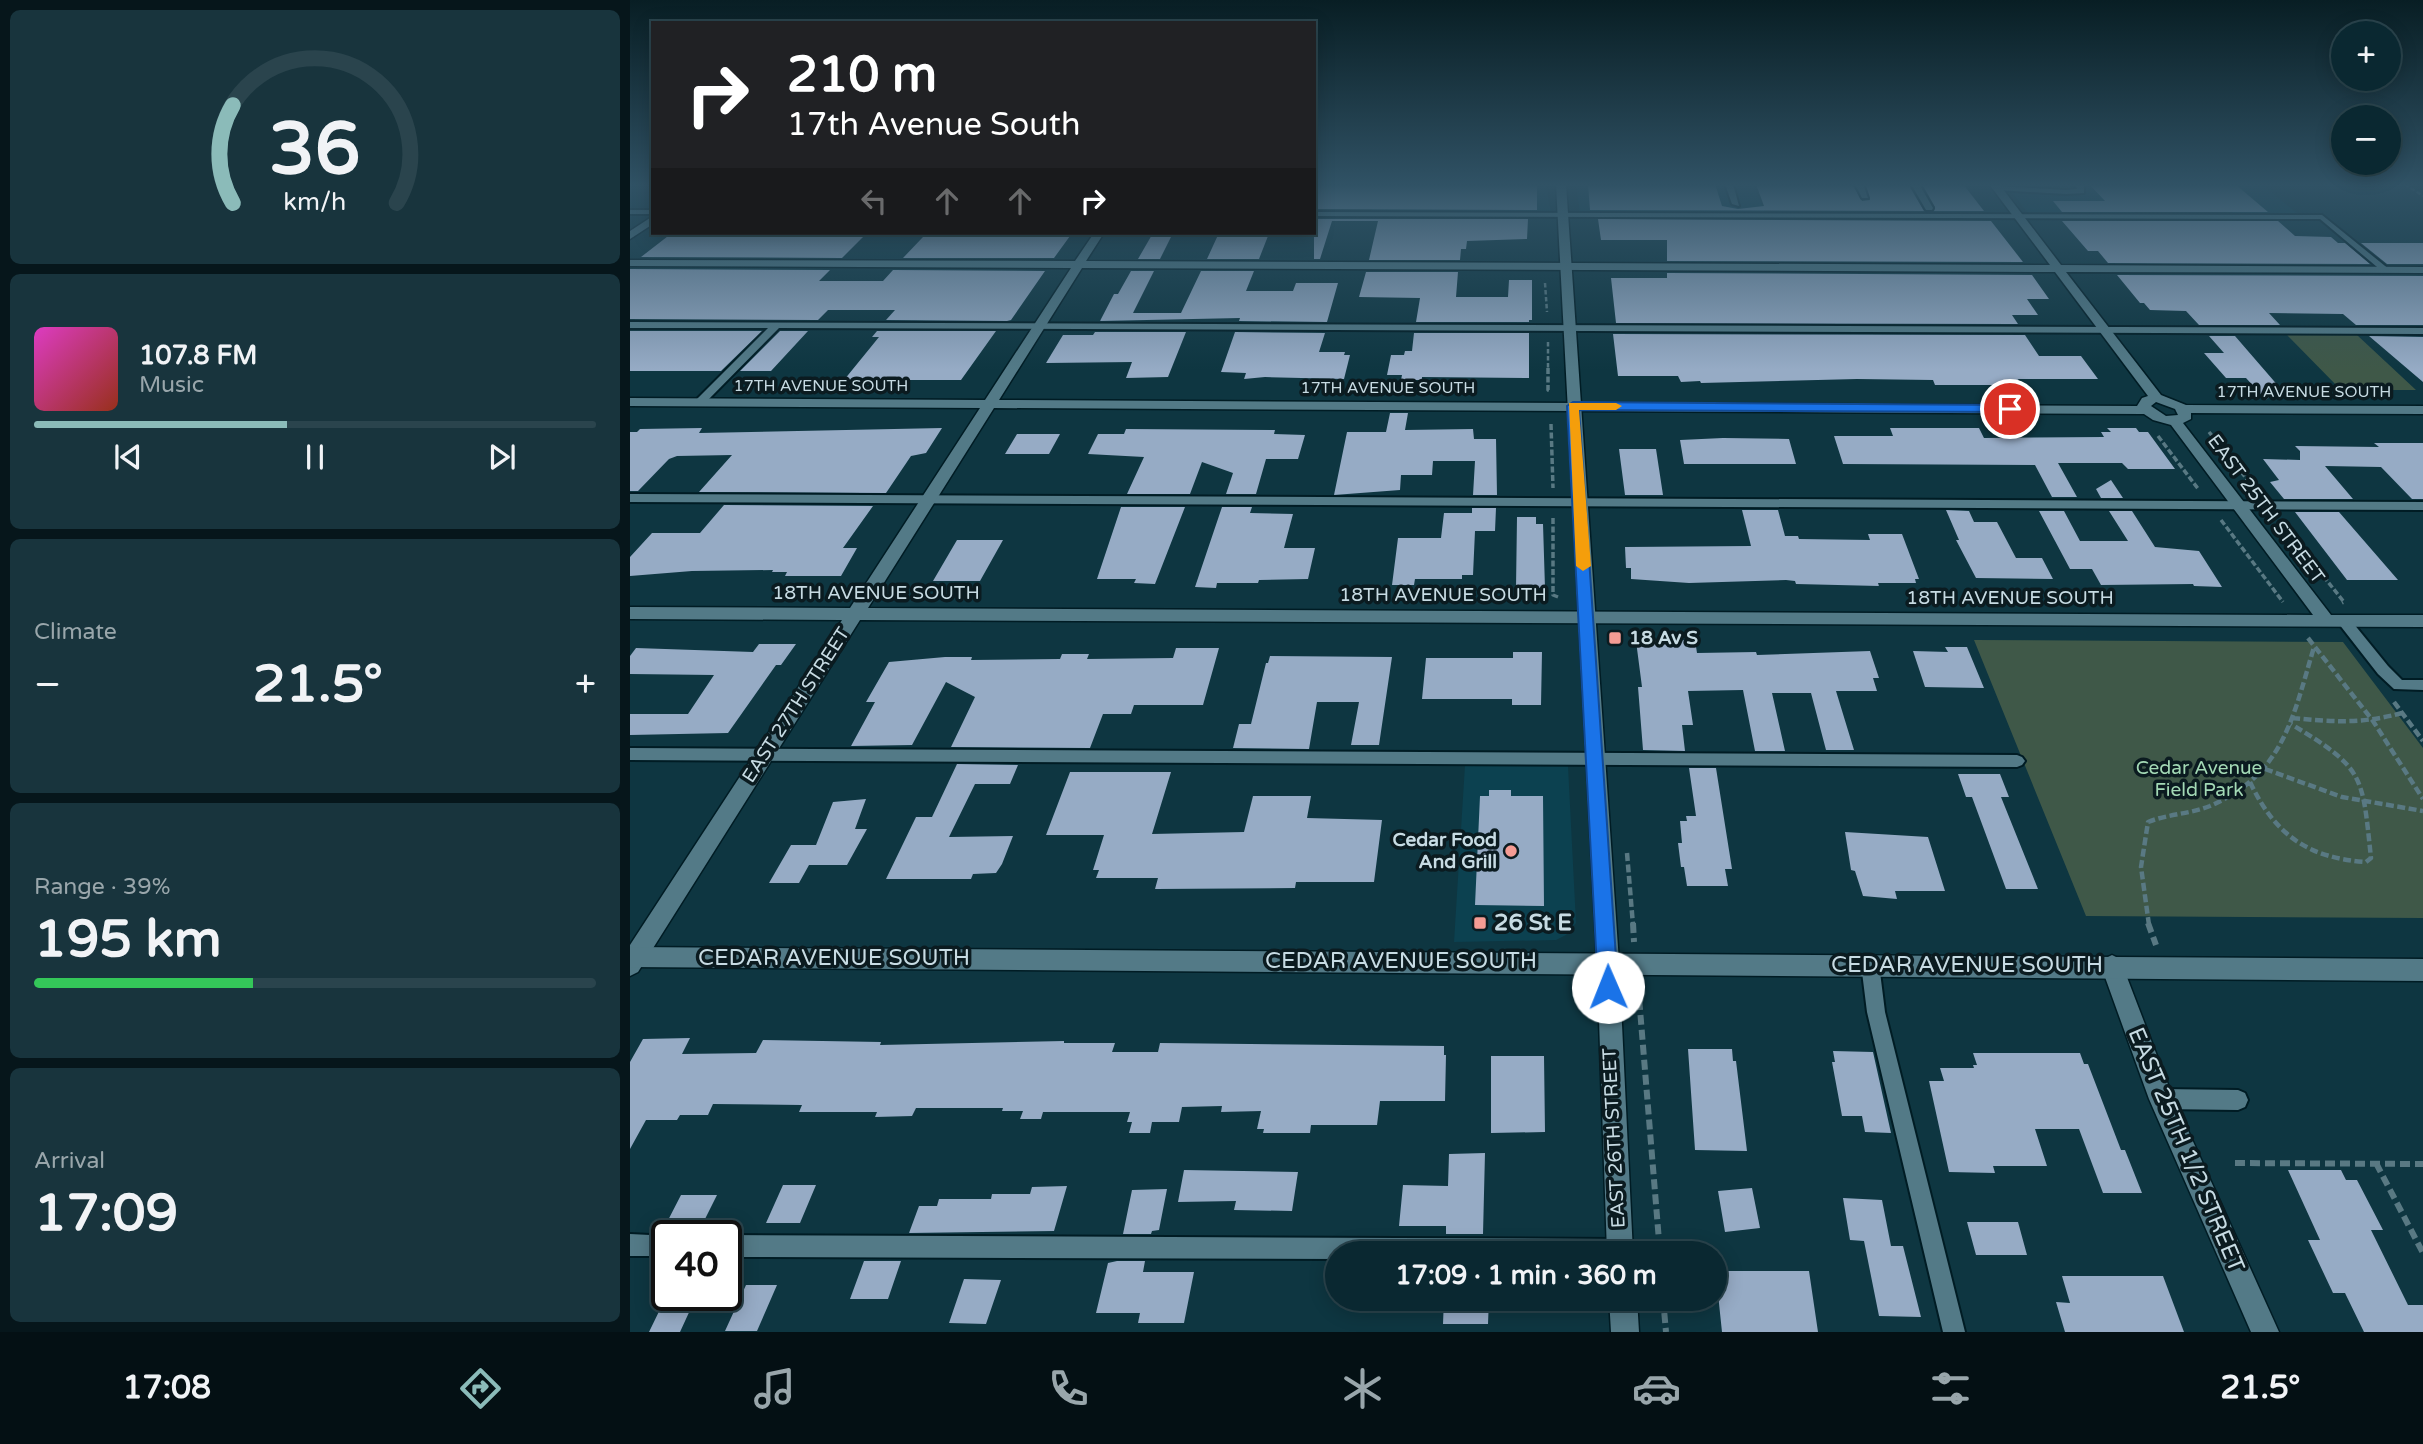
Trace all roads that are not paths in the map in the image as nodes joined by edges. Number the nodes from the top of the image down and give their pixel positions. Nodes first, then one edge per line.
1 (1089, 246) edge
2 (1565, 246) edge
3 (2040, 246) edge
4 (2357, 246) edge
5 (630, 263) edge
6 (1076, 265) junction
7 (1566, 266) junction
8 (2056, 268) junction
9 (2386, 270) junction
10 (2423, 270) edge
11 (630, 325) edge
12 (777, 325) junction
13 (1037, 326) junction
14 (1569, 327) junction
15 (2103, 330) junction
16 (2423, 331) edge
17 (2156, 398) junction
18 (630, 402) edge
19 (700, 402) junction
20 (987, 404) junction
21 (1573, 406) junction
22 (2146, 410) junction
23 (2423, 410) edge
24 (2180, 415) junction
25 (630, 498) edge
26 (928, 499) junction
27 (1580, 503) junction
28 (2239, 505) junction
29 (2423, 506) edge
30 (630, 613) edge
31 (854, 613) junction
32 (1587, 617) junction
33 (2326, 620) junction
34 (2344, 621) junction
35 (2423, 621) edge
36 (2423, 685) edge
37 (630, 754) edge
38 (763, 755) junction
39 (1595, 761) junction
40 (2017, 761) dead end
41 (632, 960) edge
42 (1608, 962) junction
43 (1870, 964) junction
44 (2112, 966) junction
45 (2423, 970) edge
46 (2161, 1099) junction
47 (2238, 1100) dead end
48 (1620, 1241) edge
49 (630, 1245) edge
50 (651, 1245) edge
51 (742, 1246) edge
52 (1325, 1250) edge
53 (1624, 1311) edge
54 (1625, 1332) edge
55 (1954, 1332) edge
56 (2265, 1332) edge

1 - 6 street, EAST 27TH STREET
2 - 7 street, EAST 26TH STREET
3 - 8 street
4 - 9 lane
5 - 6 street
6 - 7 street
6 - 13 street, EAST 27TH STREET
7 - 8 street
7 - 14 street, EAST 26TH STREET
8 - 9 street
8 - 15 street
9 - 10 street
11 - 12 lane
12 - 13 lane
12 - 19 lane
13 - 14 lane
13 - 20 street, EAST 27TH STREET
14 - 15 lane
14 - 21 street, EAST 26TH STREET
15 - 16 lane
15 - 17 street
17 - 22 street
17 - 24 street
18 - 19 street, 17TH AVENUE SOUTH
19 - 20 street, 17TH AVENUE SOUTH
20 - 21 street, 17TH AVENUE SOUTH
20 - 26 street, EAST 27TH STREET
21 - 22 street, 17TH AVENUE SOUTH
21 - 27 street, EAST 26TH STREET
22 - 24 street
23 - 24 street, 17TH AVENUE SOUTH
24 - 28 street, EAST 25TH STREET
25 - 26 lane
26 - 27 lane
26 - 31 street, EAST 27TH STREET
27 - 28 lane
27 - 32 street, EAST 26TH STREET
28 - 29 lane
28 - 33 street, EAST 25TH STREET
30 - 31 street, 18TH AVENUE SOUTH
31 - 32 street, 18TH AVENUE SOUTH
31 - 38 street, EAST 27TH STREET
32 - 33 street, 18TH AVENUE SOUTH
32 - 39 street, EAST 26TH STREET
33 - 34 street, 18TH AVENUE SOUTH
34 - 35 street, 18TH AVENUE SOUTH
34 - 36 lane
37 - 38 lane
38 - 39 lane
38 - 41 street, EAST 27TH STREET
39 - 40 lane
39 - 42 street, EAST 26TH STREET
41 - 42 street, CEDAR AVENUE SOUTH
42 - 43 street, CEDAR AVENUE SOUTH
42 - 48 street, EAST 26TH STREET
43 - 44 street, CEDAR AVENUE SOUTH
43 - 55 lane
44 - 45 street, CEDAR AVENUE SOUTH
44 - 46 street, EAST 25TH 1/2 STREET
46 - 47 lane
46 - 56 street, EAST 25TH 1/2 STREET
49 - 50 lane
51 - 52 lane
53 - 54 street

